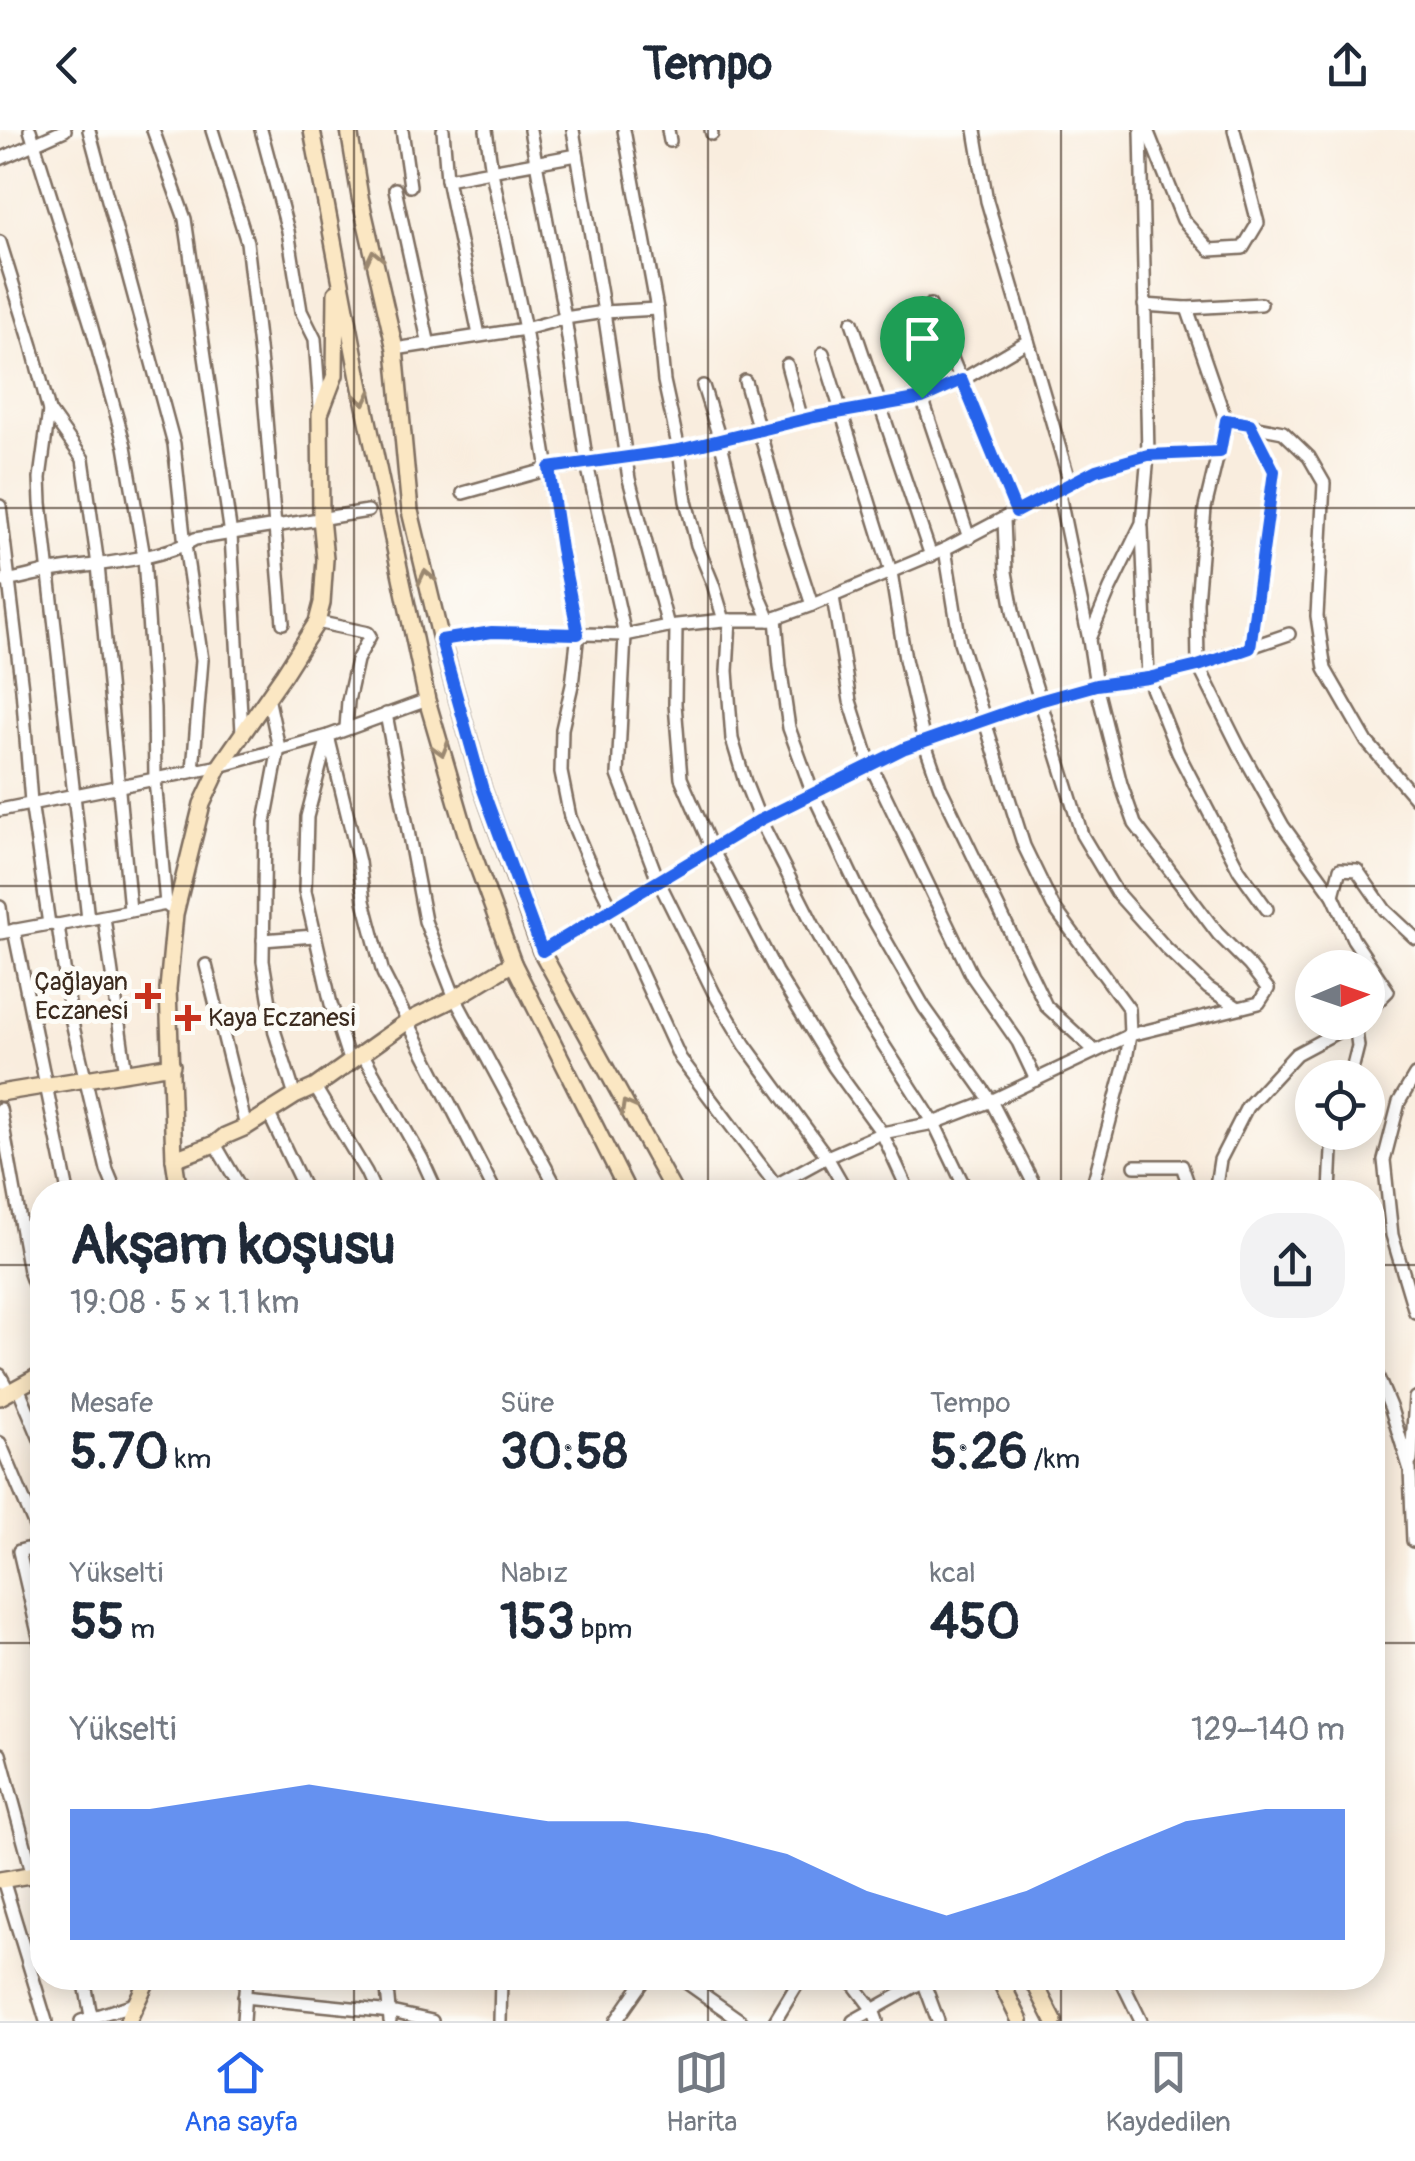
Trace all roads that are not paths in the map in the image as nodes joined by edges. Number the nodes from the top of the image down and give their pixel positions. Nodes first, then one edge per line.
1 (65, 130) edge
2 (89, 130) edge
3 (154, 130) edge
4 (212, 130) edge
5 (261, 130) edge
6 (312, 130) edge
7 (348, 130) edge
8 (402, 130) edge
9 (444, 130) edge
10 (486, 130) edge
11 (530, 130) edge
12 (572, 130) edge
13 (624, 130) edge
14 (975, 130) edge
15 (1144, 130) edge
16 (1234, 130) edge
17 (33, 136) edge
18 (577, 155) junction
19 (0, 159) edge
20 (536, 164) junction
21 (492, 172) junction
22 (447, 179) junction
23 (410, 186) dead end
24 (394, 189) dead end
25 (0, 242) edge
26 (337, 262) junction
27 (1261, 304) dead end
28 (930, 305) dead end
29 (1144, 305) junction
30 (1187, 308) junction
31 (657, 310) junction
32 (604, 312) junction
33 (895, 316) dead end
34 (565, 318) junction
35 (852, 322) dead end
36 (525, 328) junction
37 (479, 334) junction
38 (1028, 341) junction
39 (429, 345) junction
40 (395, 350) junction
41 (823, 353) dead end
42 (787, 365) dead end
43 (962, 380) junction
44 (745, 381) dead end
45 (703, 386) dead end
46 (922, 398) junction
47 (880, 405) junction
48 (49, 411) junction
49 (841, 412) junction
50 (320, 414) junction
51 (802, 420) junction
52 (1226, 420) junction
53 (1250, 424) junction
54 (760, 431) junction
55 (720, 440) junction
56 (679, 450) junction
57 (1220, 452) junction
58 (1148, 455) junction
59 (626, 458) junction
60 (587, 464) junction
61 (549, 468) junction
62 (1064, 486) junction
63 (463, 494) dead end
64 (0, 506) edge
65 (368, 511) dead end
66 (1016, 512) junction
67 (321, 518) junction
68 (1004, 519) junction
69 (1142, 522) junction
70 (275, 527) junction
71 (231, 535) junction
72 (969, 538) junction
73 (186, 545) junction
74 (945, 550) junction
75 (144, 556) junction
76 (931, 556) junction
77 (98, 565) junction
78 (50, 571) junction
79 (891, 572) junction
80 (4, 581) edge
81 (833, 597) junction
82 (812, 605) junction
83 (773, 619) junction
84 (727, 620) junction
85 (317, 622) junction
86 (283, 623) dead end
87 (672, 626) junction
88 (578, 634) junction
89 (1289, 634) dead end
90 (625, 635) junction
91 (441, 640) junction
92 (1089, 640) junction
93 (1250, 648) junction
94 (1198, 666) junction
95 (1148, 678) junction
96 (1096, 685) junction
97 (268, 697) junction
98 (427, 700) junction
99 (1039, 701) junction
100 (386, 714) junction
101 (984, 721) junction
102 (346, 728) junction
103 (242, 732) junction
104 (328, 736) junction
105 (924, 741) junction
106 (278, 748) junction
107 (870, 764) junction
108 (220, 766) junction
109 (193, 770) junction
110 (154, 779) junction
111 (118, 786) junction
112 (73, 794) junction
113 (813, 794) junction
114 (1415, 798) edge
115 (31, 802) junction
116 (0, 810) edge
117 (760, 820) junction
118 (712, 849) junction
119 (658, 880) junction
120 (1334, 895) junction
121 (0, 907) edge
122 (612, 907) junction
123 (171, 909) junction
124 (1267, 909) dead end
125 (130, 910) junction
126 (104, 916) junction
127 (88, 919) junction
128 (53, 924) junction
129 (6, 931) edge
130 (314, 936) junction
131 (1415, 938) edge
132 (263, 940) junction
133 (1360, 950) edge
134 (542, 951) junction
135 (513, 963) junction
136 (206, 965) dead end
137 (455, 998) junction
138 (1237, 1007) junction
139 (408, 1021) junction
140 (1130, 1035) junction
141 (1323, 1040) edge
142 (1095, 1051) junction
143 (356, 1058) junction
144 (172, 1065) junction
145 (126, 1074) junction
146 (1415, 1075) edge
147 (86, 1079) junction
148 (1036, 1080) junction
149 (48, 1087) junction
150 (315, 1087) junction
151 (0, 1093) edge
152 (295, 1096) junction
153 (991, 1101) junction
154 (0, 1109) edge
155 (268, 1112) junction
156 (934, 1124) junction
157 (246, 1127) junction
158 (882, 1133) junction
159 (215, 1144) junction
160 (1332, 1150) edge
161 (827, 1157) junction
162 (174, 1159) junction
163 (1135, 1166) dead end
164 (66, 1180) edge
165 (111, 1180) edge
166 (177, 1180) edge
167 (237, 1180) edge
168 (300, 1180) edge
169 (370, 1180) edge
170 (432, 1180) edge
171 (489, 1180) edge
172 (554, 1180) edge
173 (622, 1180) edge
174 (667, 1180) edge
175 (772, 1180) edge
176 (792, 1180) edge
177 (840, 1180) edge
178 (904, 1180) edge
179 (961, 1180) edge
180 (1032, 1180) edge
181 (1094, 1180) edge
182 (1187, 1180) edge
183 (1217, 1180) edge
184 (1331, 1180) edge
185 (30, 1275) edge
186 (1415, 1312) edge
187 (0, 1374) edge
188 (9, 1392) edge
189 (1385, 1394) edge
190 (1415, 1398) edge
191 (30, 1425) edge
192 (0, 1444) edge
193 (1410, 1470) junction
194 (30, 1515) edge
195 (1414, 1541) edge
196 (30, 1548) edge
197 (30, 1598) edge
198 (0, 1754) edge
199 (30, 1849) edge
200 (30, 1875) edge
201 (1, 1880) edge
202 (30, 1971) edge
203 (36, 1990) edge
204 (85, 1990) edge
205 (143, 1990) edge
206 (245, 1990) edge
207 (388, 1990) edge
208 (501, 1990) edge
209 (638, 1990) edge
210 (697, 1990) edge
211 (794, 1990) edge
212 (857, 1990) edge
213 (909, 1990) edge
214 (927, 1990) edge
215 (1005, 1990) edge
216 (1038, 1990) edge
217 (1126, 1990) edge
218 (244, 1997) junction
219 (137, 2003) junction
220 (875, 2016) edge
221 (391, 2017) edge
222 (86, 2019) edge
223 (46, 2021) edge
224 (128, 2021) edge
225 (243, 2021) edge
226 (432, 2021) edge
227 (500, 2021) edge
228 (616, 2021) edge
229 (742, 2021) edge
230 (776, 2021) edge
231 (853, 2021) edge
232 (938, 2021) edge
233 (1020, 2021) edge
234 (1054, 2021) edge
235 (1141, 2021) edge

1 - 17 street
2 - 73 street
3 - 71 street
4 - 70 street
5 - 50 street
6 - 26 main road
40 -> 7 main road
8 - 23 street
9 - 22 street
10 - 21 street
11 - 20 street
12 - 18 street
13 - 31 street
14 - 38 street
15 - 16 street
15 - 29 street
17 - 19 street
17 - 75 street
18 - 20 street
18 - 32 street
20 - 21 street
20 - 34 street
21 - 22 street
21 - 36 street
22 - 37 street
24 - 39 street
25 - 48 street
26 - 50 main road
26 -> 98 main road
27 - 30 street
28 - 43 street
29 - 30 street
29 - 58 street
30 - 52 street
31 - 32 street
31 - 56 street
32 - 34 street
32 - 59 street
33 - 46 street
34 - 36 street
34 - 60 street
35 - 47 street
36 - 37 street
36 - 61 street
37 - 39 street
38 - 43 street
38 - 62 street
39 - 40 street
91 -> 40 main road
41 - 49 street
42 - 51 street
43 - 46 street
43 - 66 street
44 - 54 street
45 - 55 street
46 - 47 street
46 - 72 street
47 - 49 street
47 - 76 street
48 - 77 street
48 - 78 street
49 - 51 street
49 - 79 street
50 - 67 main road
51 - 54 street
52 - 53 street
52 - 57 street
53 - 93 street
53 - 114 street
54 - 55 street
54 - 82 street
55 - 56 street
55 - 83 street
56 - 59 street
56 - 84 street
57 - 58 street
57 - 94 street
58 - 62 street
58 - 69 street
59 - 60 street
59 - 87 street
60 - 61 street
60 - 90 street
61 - 63 street
61 - 88 street
62 - 66 street
62 - 92 street
64 - 80 street
65 - 67 street
66 - 68 street
67 - 70 street
67 - 85 main road
68 - 72 street
68 - 99 street
69 - 92 street
69 - 95 street
70 - 71 street
70 - 86 street
71 - 73 street
71 - 103 street
72 - 74 street
73 - 75 street
73 - 109 street
74 - 76 street
74 - 101 street
75 - 77 street
75 - 110 street
76 - 79 street
77 - 78 street
77 - 111 street
78 - 80 street
78 - 112 street
79 - 81 street
79 - 105 street
80 - 115 street
81 - 82 street
81 - 107 street
82 - 83 street
83 - 84 street
83 - 113 street
84 - 87 street
84 - 117 street
85 - 97 main road
85 - 102 street
87 - 90 street
87 - 118 street
88 - 90 street
88 - 91 street
88 - 122 street
89 - 93 street
90 - 119 street
91 - 134 main road
92 - 96 street
93 - 94 street
94 - 95 street
94 - 120 street
95 - 96 street
95 - 124 street
96 - 99 street
96 - 138 street
97 - 103 main road
97 - 106 street
98 - 100 street
98 -> 135 main road
99 - 101 street
99 - 138 street
100 - 102 street
100 - 137 street
101 - 105 street
101 - 140 street
102 - 104 street
103 - 108 main road
104 - 106 street
104 - 130 street
104 - 139 street
105 - 107 street
105 - 142 street
106 - 108 street
106 - 132 street
107 - 113 street
107 - 148 street
108 - 109 street
108 - 123 main road
109 - 110 street
110 - 111 street
110 - 123 street
111 - 112 street
111 - 125 street
112 - 115 street
112 - 127 street
113 - 117 street
113 - 153 street
115 - 116 street
115 - 128 street
117 - 118 street
117 - 156 street
118 - 119 street
118 - 158 street
119 - 122 street
119 - 161 street
120 - 131 street
120 - 133 street
121 - 129 street
122 - 134 street
122 - 175 street
123 - 125 street
123 - 144 main road
125 - 126 street
126 - 127 street
126 - 145 street
127 - 128 street
128 - 129 street
128 - 147 street
129 - 149 street
130 - 132 street
130 - 143 street
132 - 152 street
174 -> 134 main road
135 - 137 main road
135 - 173 main road
136 - 157 street
137 - 139 main road
137 - 172 street
138 - 140 street
139 - 143 main road
139 - 171 street
140 - 142 street
140 - 181 street
141 - 183 street
142 - 148 street
143 - 150 main road
143 - 170 street
144 - 145 main road
144 - 162 main road
145 - 147 main road
146 - 186 street
147 - 149 main road
147 - 165 street
148 - 153 street
149 - 151 main road
149 - 164 street
150 - 152 main road
150 - 169 street
152 - 155 main road
153 - 156 street
153 - 180 street
154 - 185 street
155 - 157 main road
155 - 168 street
156 - 158 street
156 - 179 street
157 - 159 main road
158 - 161 street
158 - 178 street
159 - 162 main road
159 - 167 street
160 - 184 street
161 - 176 street
161 - 177 street
162 - 166 main road
163 - 182 street
187 - 188 street
188 - 191 street
189 - 193 street
190 - 193 street
192 - 194 street
193 - 195 street
196 - 197 street
198 - 199 street
200 - 201 main road
201 - 202 street
203 - 223 street
204 - 222 street
205 - 219 main road
206 - 218 street
207 - 221 street
208 - 227 street
209 - 228 street
210 - 229 street
211 - 230 street
212 - 220 street
213 - 220 street
214 - 232 street
215 - 233 main road
216 - 234 main road
217 - 235 street
218 - 221 street
218 - 225 street
219 - 222 street
219 - 224 main road
220 - 231 street
221 - 226 street

